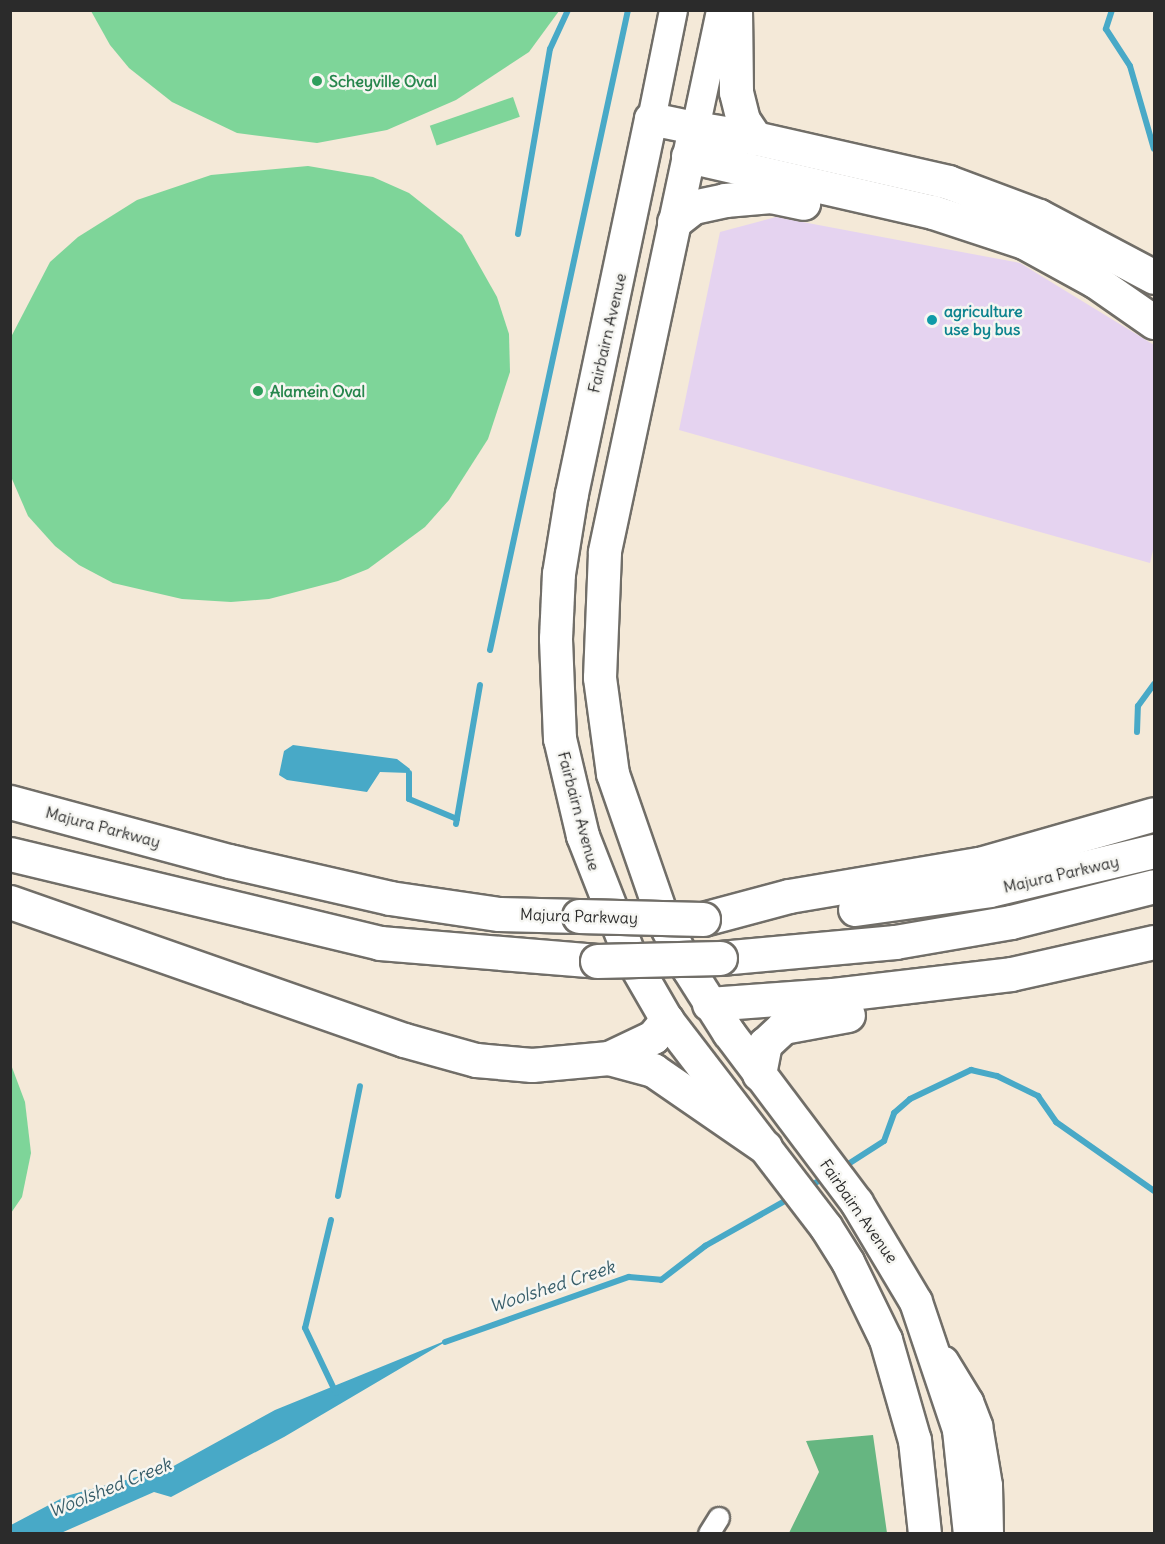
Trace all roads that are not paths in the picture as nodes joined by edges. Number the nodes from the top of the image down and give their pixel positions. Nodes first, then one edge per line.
1 (673, 10) edge
2 (720, 10) edge
3 (735, 10) edge
4 (649, 134) junction
5 (755, 138) junction
6 (691, 142) junction
7 (674, 222) junction
8 (1023, 242) junction
9 (1155, 277) edge
10 (1155, 322) edge
11 (10, 802) edge
12 (1155, 813) edge
13 (1155, 851) edge
14 (10, 854) edge
15 (1155, 886) edge
16 (10, 902) edge
17 (703, 919) junction
18 (665, 924) junction
19 (1155, 942) edge
20 (1011, 974) junction
21 (709, 1004) junction
22 (669, 1011) junction
23 (609, 1058) junction
24 (759, 1074) junction
25 (767, 1151) junction
26 (931, 1338) junction
27 (925, 1533) edge
28 (970, 1533) edge
29 (989, 1533) edge

1 - 4 main road, Fairbairn Avenue
2 - 6 main road, Fairbairn Avenue
3 - 5 highway
4 - 6 main road
4 - 22 main road, Fairbairn Avenue
5 - 6 highway
5 - 9 highway
6 - 7 main road, Fairbairn Avenue
6 - 8 highway
7 - 8 highway
7 - 18 main road, Fairbairn Avenue
8 - 10 highway
11 - 17 highway, Majura Parkway, bridge
12 - 17 highway
13 - 17 highway, Majura Parkway
14 - 15 highway, Majura Parkway, bridge
16 - 23 highway
18 - 21 main road, Fairbairn Avenue
18 - 22 main road
19 - 20 highway
20 - 21 highway
20 - 24 highway
21 - 22 main road
21 - 24 main road, Fairbairn Avenue
22 - 23 highway
22 - 25 main road, Fairbairn Avenue
23 - 25 highway
24 - 26 main road, Fairbairn Avenue
25 - 27 main road, Fairbairn Avenue
26 - 28 main road, Fairbairn Avenue
26 - 29 main road

